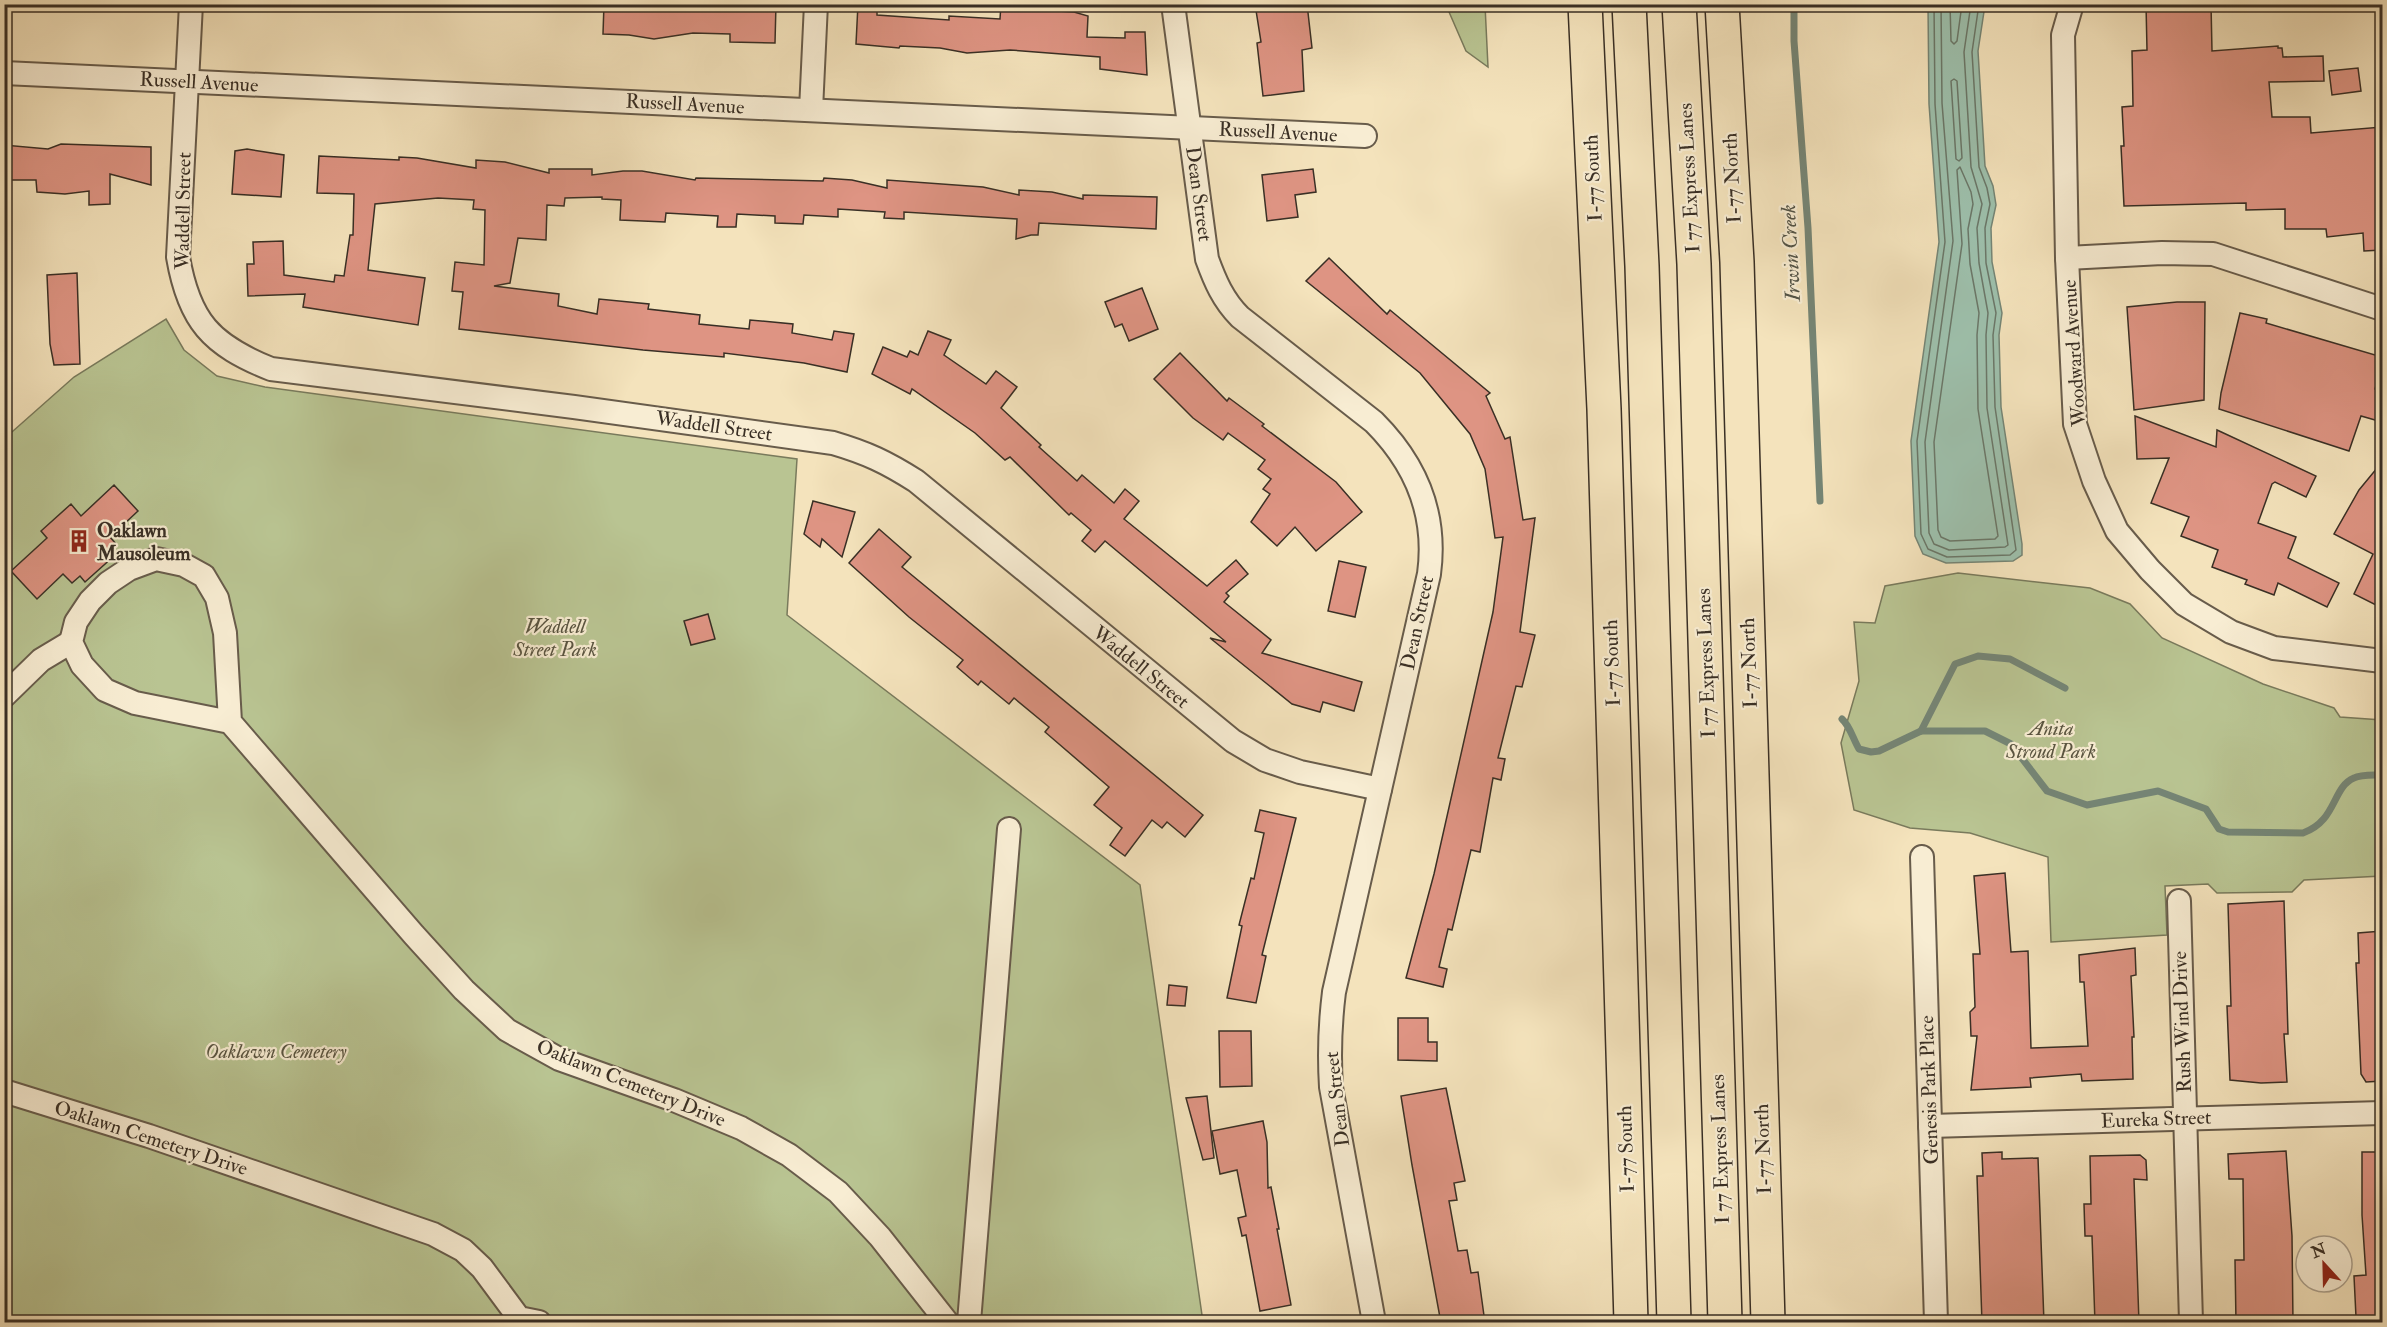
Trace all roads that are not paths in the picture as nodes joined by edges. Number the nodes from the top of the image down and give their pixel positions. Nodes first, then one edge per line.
1 (191, 4) edge
2 (816, 4) edge
3 (1173, 4) edge
4 (1585, 4) edge
5 (1629, 4) edge
6 (1678, 4) edge
7 (1722, 4) edge
8 (2072, 4) edge
9 (4, 74) edge
10 (187, 81) junction
11 (811, 110) junction
12 (1190, 127) junction
13 (1365, 136) dead end
14 (2067, 258) junction
15 (2382, 309) edge
16 (71, 642) junction
17 (2382, 662) edge
18 (4, 696) edge
19 (230, 722) junction
20 (1380, 789) junction
21 (1009, 829) dead end
22 (1922, 857) dead end
23 (2179, 901) dead end
24 (4, 1091) edge
25 (2382, 1113) edge
26 (2185, 1118) junction
27 (1930, 1126) junction
28 (539, 1323) edge
29 (947, 1323) edge
30 (969, 1323) edge
31 (1374, 1323) edge
32 (1631, 1323) edge
33 (1674, 1323) edge
34 (1725, 1323) edge
35 (1768, 1323) edge
36 (1936, 1323) edge
37 (2192, 1323) edge

1 - 10 street, Waddell Street
2 - 11 street
3 - 12 street, Dean Street
4 - 32 highway, I-77 South
5 - 33 highway
6 - 34 highway, I 77 Express Lanes
7 - 35 highway, I-77 North
8 - 14 street, Woodward Avenue
9 - 10 street, Russell Avenue
10 - 11 street, Russell Avenue
10 - 20 street, Waddell Street
11 - 12 street, Russell Avenue
12 - 13 street, Russell Avenue
12 - 20 street, Dean Street
14 - 15 street
14 - 17 street, Woodward Avenue
16 - 18 street
16 - 19 street
16 - 19 street
19 - 29 street, Oaklawn Cemetery Drive
20 - 31 street, Dean Street
21 - 30 street
22 - 27 street, Genesis Park Place
23 - 26 street, Rush Wind Drive
24 - 28 street, Oaklawn Cemetery Drive
25 - 26 street, Eureka Street
26 - 27 street, Eureka Street
26 - 37 street, Rush Wind Drive
27 - 36 street, Genesis Park Place

